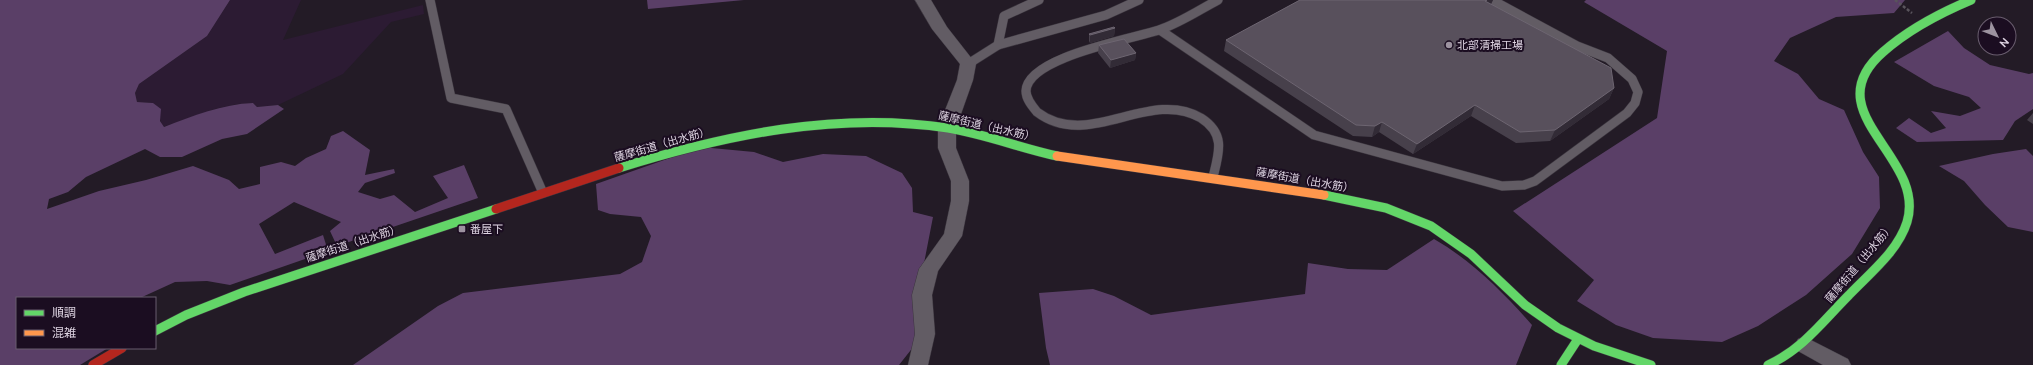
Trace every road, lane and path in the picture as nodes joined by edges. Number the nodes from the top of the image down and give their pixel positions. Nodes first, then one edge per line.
1 (430, 0) edge
2 (923, 0) edge
3 (1039, 0) edge
4 (1139, 0) edge
5 (1218, 0) edge
6 (1492, 0) edge
7 (1894, 0) edge
8 (1971, 0) edge
9 (1925, 22) junction
10 (1160, 30) junction
11 (998, 45) junction
12 (968, 64) junction
13 (947, 128) junction
14 (1213, 177) junction
15 (543, 193) junction
16 (156, 330) edge
17 (1578, 339) junction
18 (1805, 345) junction
19 (120, 349) edge
20 (93, 365) edge
21 (918, 365) edge
22 (1561, 365) edge
23 (1651, 365) edge
24 (1768, 365) edge
25 (1840, 365) edge

1 - 15 lane
2 - 12 street
3 - 11 lane
4 - 11 lane
5 - 10 lane
6 - 10 lane
7 - 9 path
8 - 9 street, 薩摩街道（出水筋）
9 - 18 street, 薩摩街道（出水筋）
10 - 14 lane
11 - 12 lane
12 - 13 street
13 - 14 street, 薩摩街道（出水筋）
13 - 15 street, 薩摩街道（出水筋）
13 - 21 street
14 - 17 street, 薩摩街道（出水筋）
15 - 16 street, 薩摩街道（出水筋）
17 - 22 street
17 - 23 street, 薩摩街道（出水筋）
18 - 24 street, 薩摩街道（出水筋）
18 - 25 street
19 - 20 street

